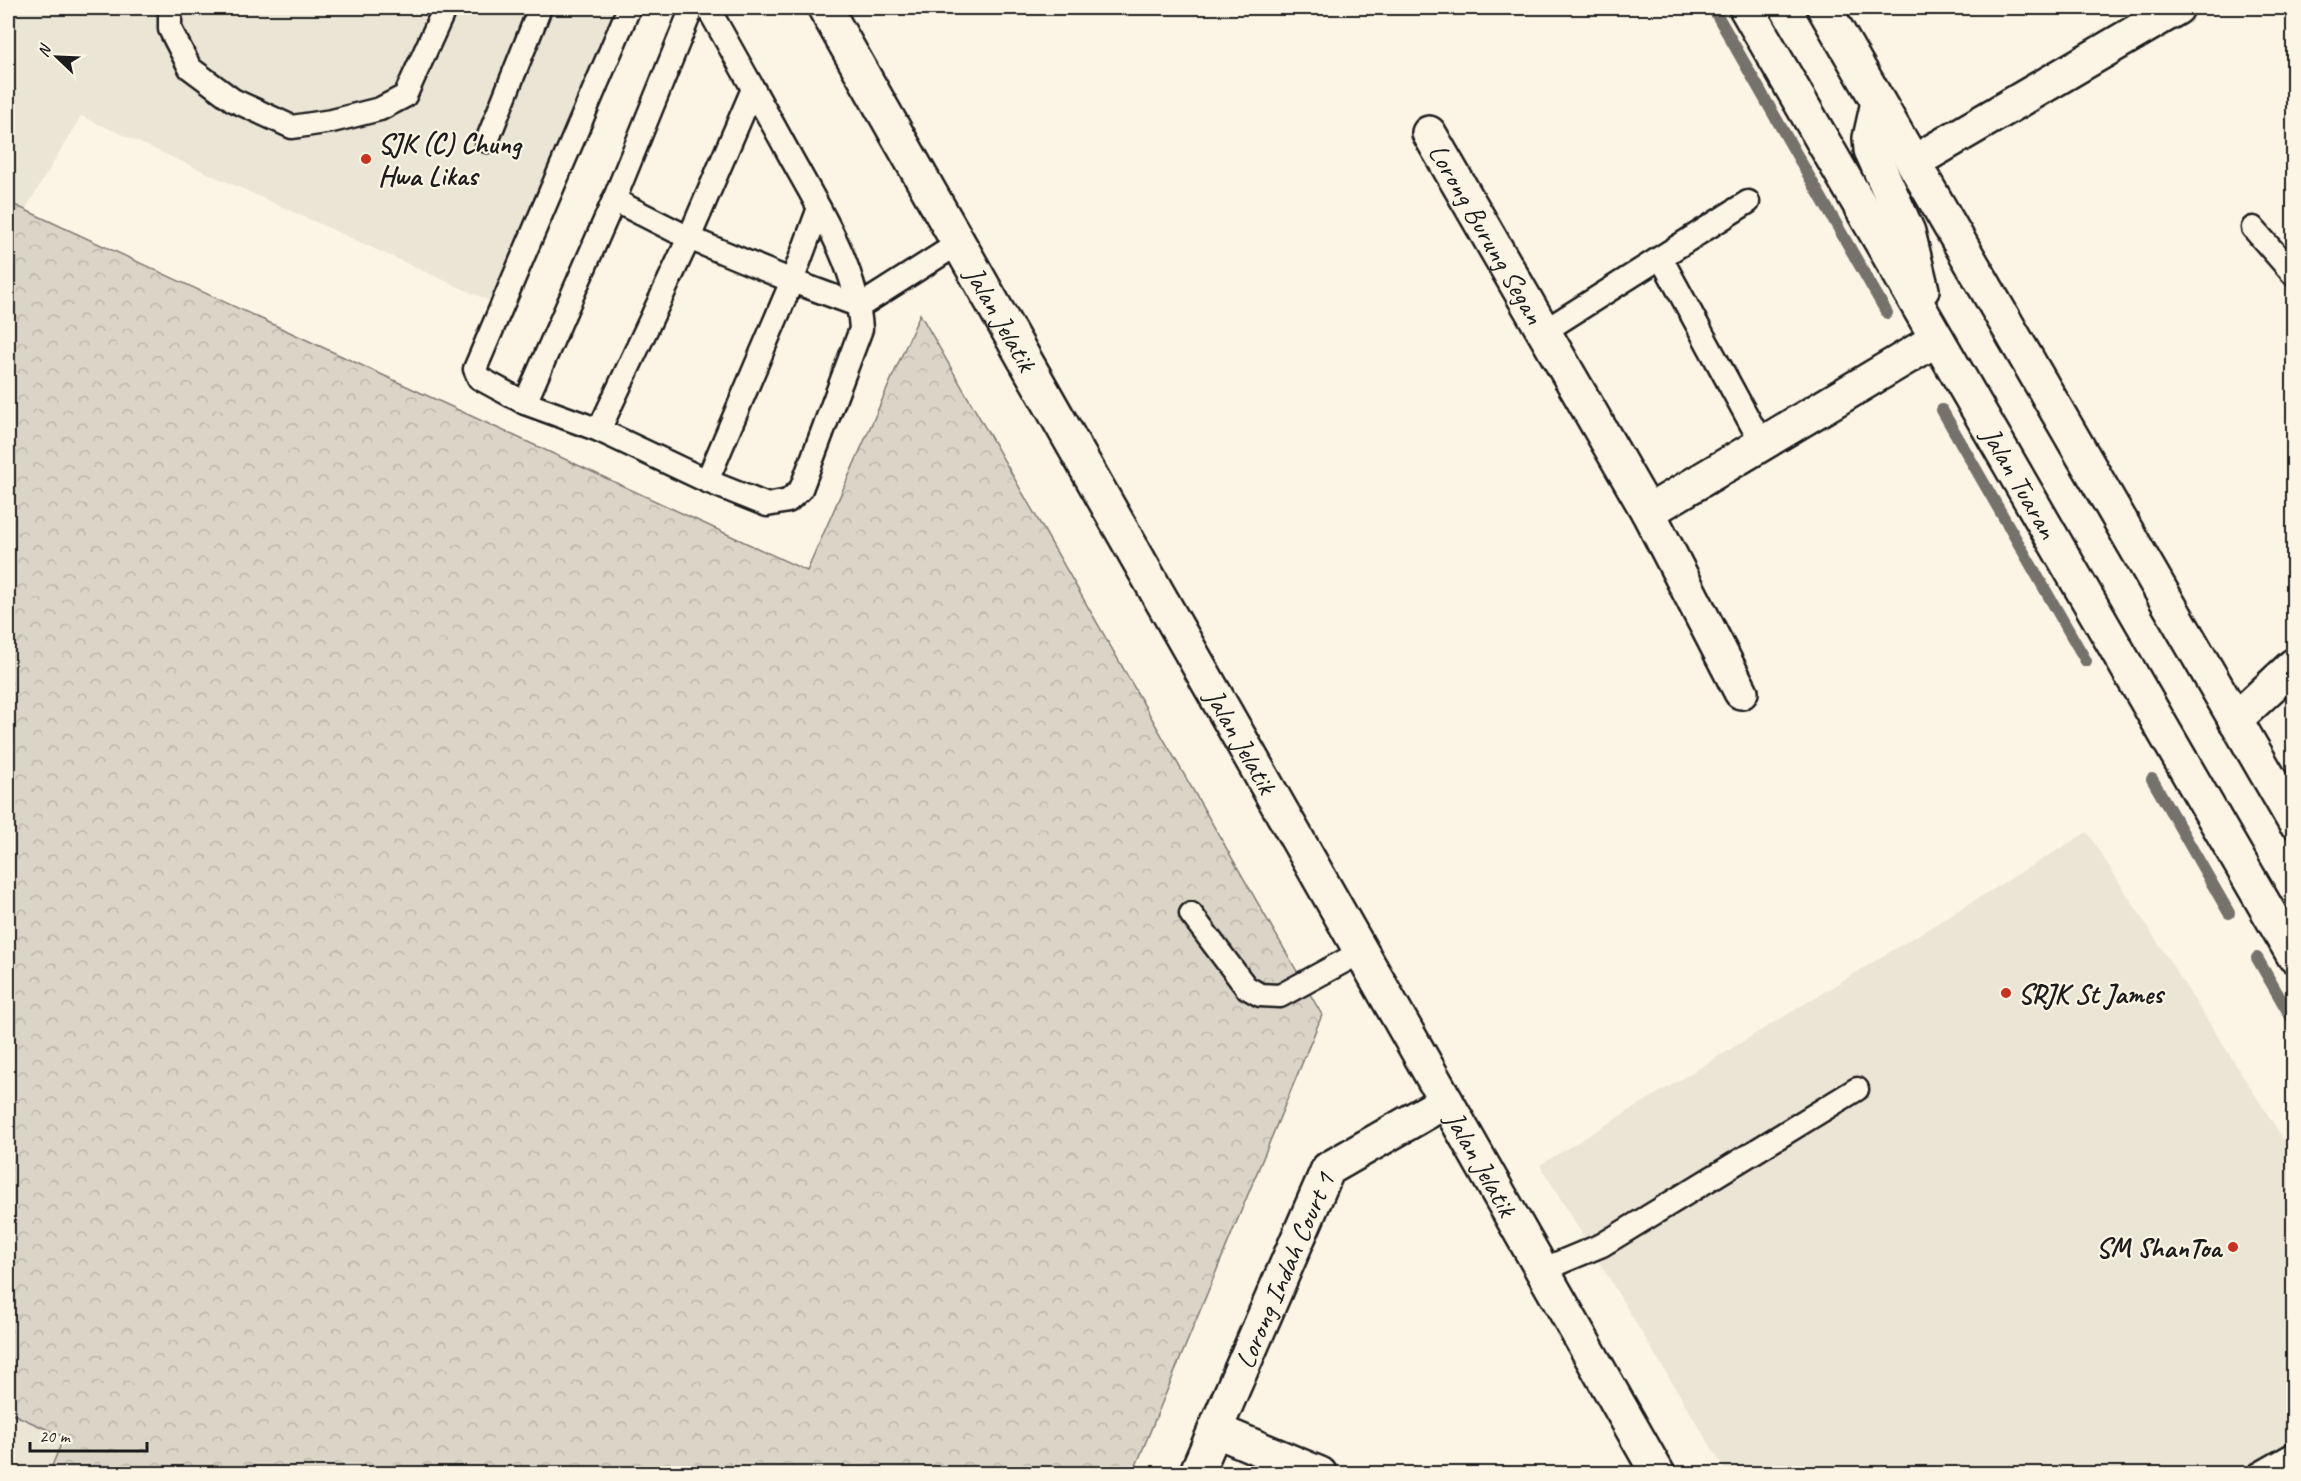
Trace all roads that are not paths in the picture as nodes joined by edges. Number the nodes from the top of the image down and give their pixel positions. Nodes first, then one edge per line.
1 (170, 8) edge
2 (445, 8) edge
3 (540, 8) edge
4 (629, 8) edge
5 (692, 8) edge
6 (708, 8) edge
7 (825, 8) edge
8 (1746, 8) edge
9 (1824, 8) edge
10 (2177, 8) edge
11 (753, 89) junction
12 (1878, 102) junction
13 (1429, 133) dead end
14 (487, 141) dead end
15 (1914, 162) junction
16 (614, 200) junction
17 (1748, 202) dead end
18 (819, 208) junction
19 (2253, 228) dead end
20 (689, 238) junction
21 (958, 243) junction
22 (1660, 258) junction
23 (2294, 275) edge
24 (792, 281) junction
25 (860, 306) junction
26 (1543, 332) junction
27 (1934, 334) junction
28 (525, 403) junction
29 (599, 430) junction
30 (1762, 444) junction
31 (707, 481) junction
32 (1648, 512) junction
33 (2294, 665) edge
34 (1741, 692) dead end
35 (2235, 720) junction
36 (2294, 821) edge
37 (1191, 914) dead end
38 (1361, 952) junction
39 (2294, 956) edge
40 (1857, 1089) dead end
41 (1446, 1101) junction
42 (1542, 1270) junction
43 (1215, 1430) junction
44 (2294, 1454) edge
45 (1196, 1473) edge
46 (1320, 1473) edge
47 (1658, 1473) edge
48 (2259, 1473) edge

1 - 2 lane
3 - 14 lane
4 - 28 lane
5 - 16 lane
6 - 11 lane
7 - 21 street, Jalan Jelatik
8 - 27 street, Jalan Tuaran
9 - 12 street
10 - 15 street
11 - 18 lane
11 - 20 lane
12 - 15 street
12 - 27 street
13 - 26 street, Lorong Burung Segan
15 - 35 street
16 - 20 lane
16 - 28 lane
17 - 22 lane, Lorong Burung Segan
18 - 24 lane
18 - 25 lane
19 - 23 lane
20 - 24 lane
20 - 29 lane
21 - 25 lane
21 - 38 street, Jalan Jelatik
22 - 26 lane, Lorong Burung Segan
22 - 30 lane
24 - 25 lane
24 - 31 lane
25 - 31 lane
26 - 32 street, Lorong Burung Segan
27 - 30 street
27 - 39 street, Jalan Tuaran
28 - 29 lane
29 - 31 lane
30 - 32 street
32 - 34 street, Lorong Burung Segan
33 - 35 street
35 - 36 street
37 - 38 lane
38 - 41 street, Jalan Jelatik
40 - 42 lane
41 - 42 street, Jalan Jelatik
41 - 43 street, Lorong Indah Court 1
42 - 47 street, Jalan Jelatik
43 - 45 street, Lorong Indah Court 1
43 - 46 street
44 - 48 lane

